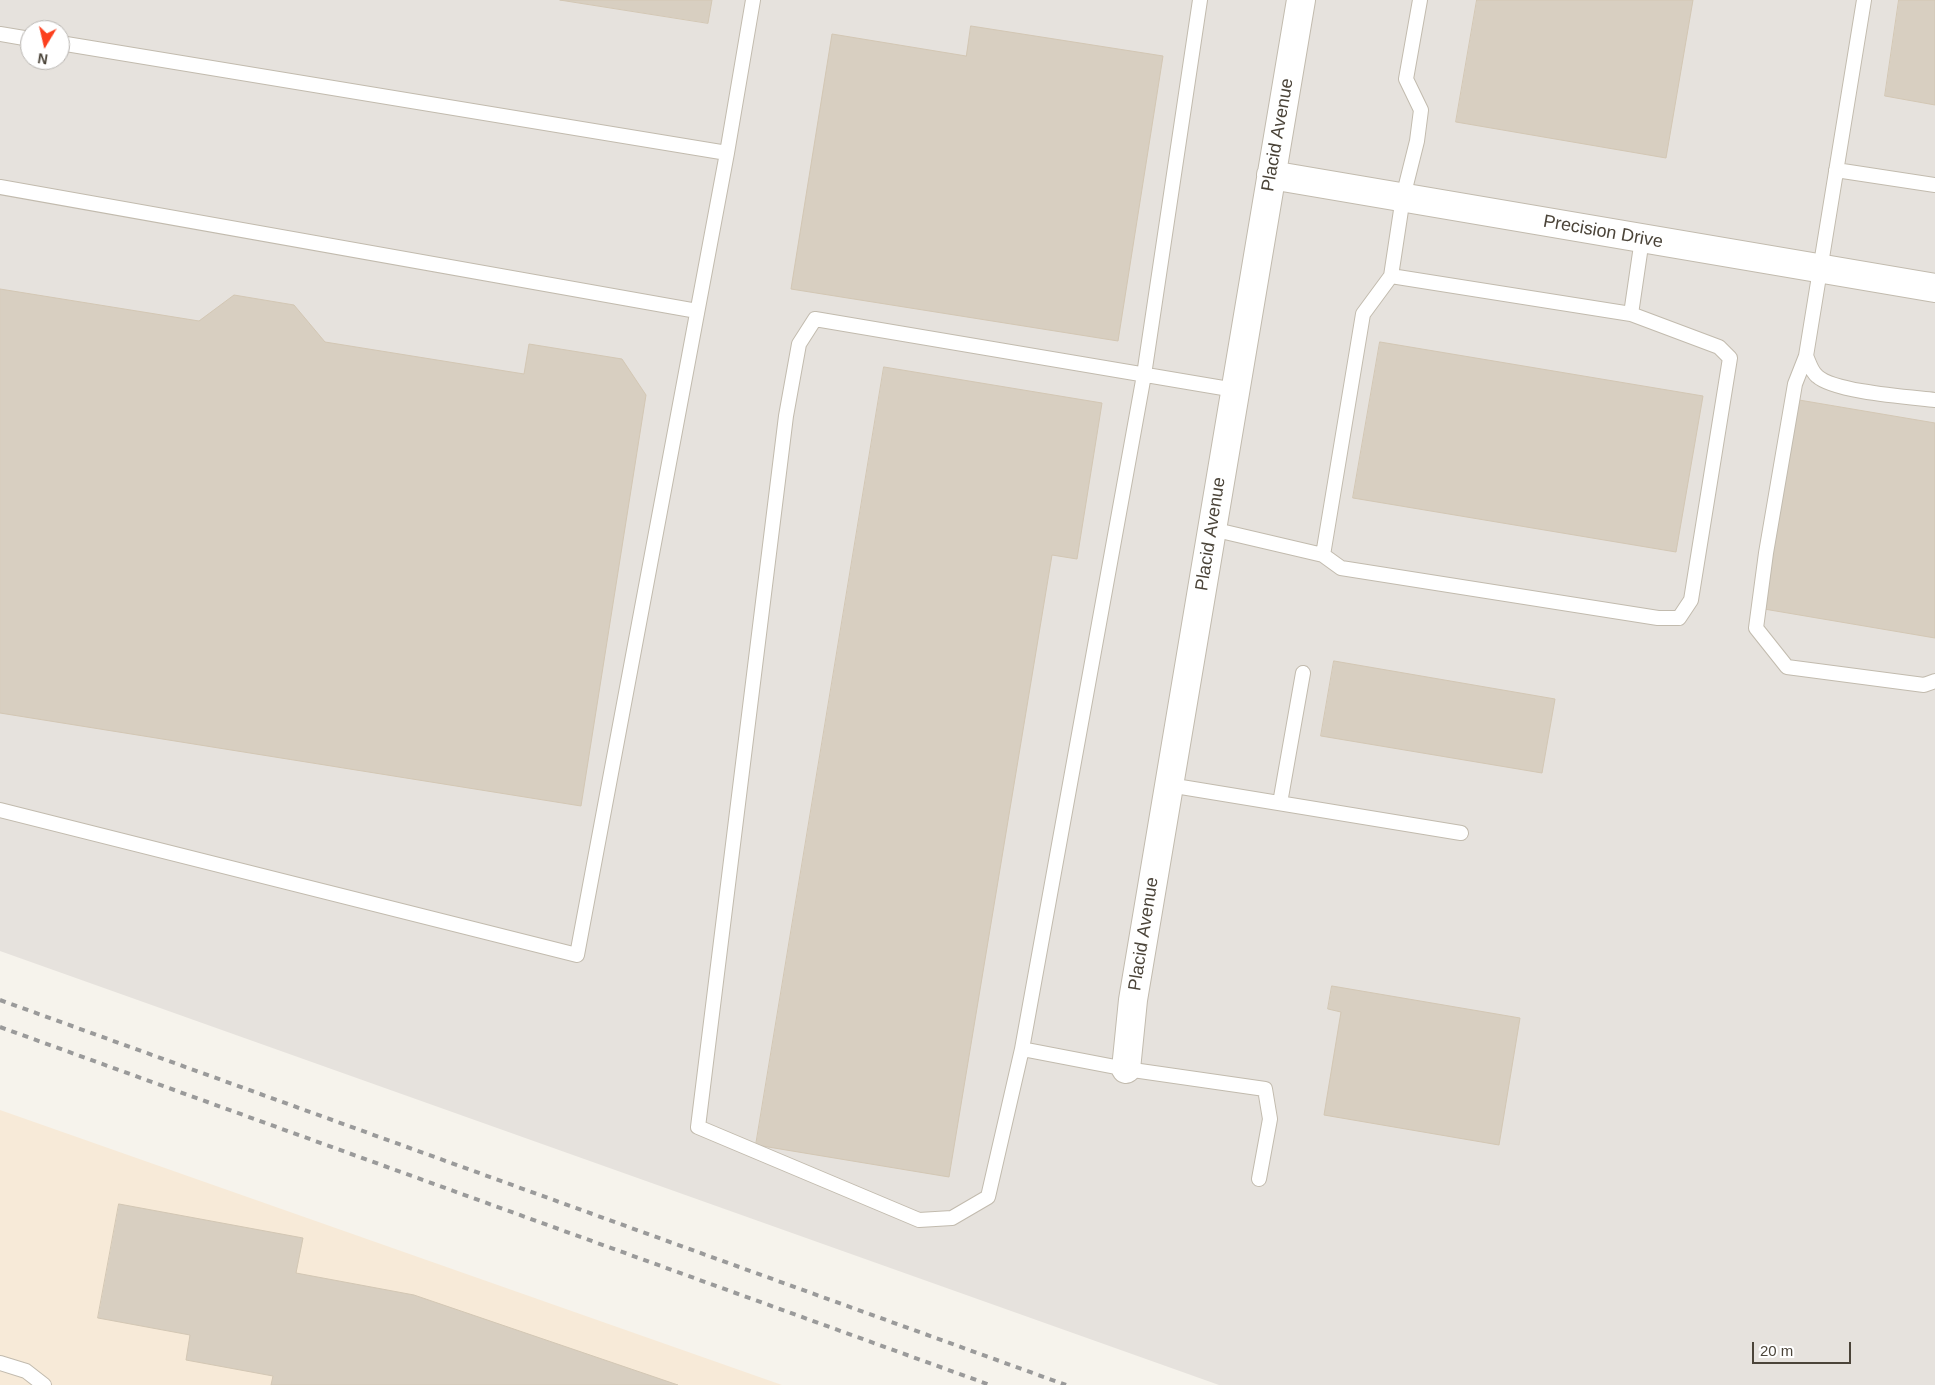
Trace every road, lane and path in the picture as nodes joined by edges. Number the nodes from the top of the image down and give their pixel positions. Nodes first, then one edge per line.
1 (754, 0) edge
2 (1200, 0) edge
3 (1301, 0) edge
4 (1420, 0) edge
5 (1864, 0) edge
6 (0, 34) edge
7 (20, 37) edge
8 (70, 46) edge
9 (727, 153) junction
10 (1836, 170) junction
11 (1271, 175) junction
12 (1935, 185) edge
13 (0, 187) edge
14 (1403, 197) junction
15 (1642, 239) junction
16 (1820, 268) junction
17 (1391, 276) junction
18 (1935, 288) edge
19 (698, 311) junction
20 (1631, 314) junction
21 (1806, 356) junction
22 (1144, 375) junction
23 (1235, 390) junction
24 (1935, 400) edge
25 (1212, 529) junction
26 (1324, 555) junction
27 (1303, 673) dead end
28 (1935, 681) edge
29 (1169, 785) junction
30 (1280, 803) junction
31 (0, 810) edge
32 (1461, 833) dead end
33 (1022, 1049) junction
34 (1126, 1069) junction
35 (1259, 1179) dead end
36 (0, 1363) edge
37 (44, 1385) edge

1 - 9 lane
2 - 22 lane
3 - 11 street, Placid Avenue
4 - 14 lane
5 - 10 lane
6 - 7 lane
8 - 9 lane
9 - 19 lane
10 - 12 lane
10 - 16 lane
11 - 14 street, Precision Drive
11 - 23 street, Placid Avenue
13 - 19 lane
14 - 15 street, Precision Drive
14 - 17 lane
15 - 16 street, Precision Drive
15 - 20 lane
16 - 18 street, Precision Drive
16 - 21 lane
17 - 20 lane
17 - 26 lane
19 - 31 lane
20 - 26 lane
21 - 24 lane
21 - 28 lane
22 - 23 lane
22 - 33 lane
22 - 33 lane
23 - 25 street, Placid Avenue
25 - 26 lane
25 - 29 street, Placid Avenue
27 - 30 lane
29 - 30 lane
29 - 34 street, Placid Avenue
30 - 32 lane
33 - 34 lane
34 - 35 lane
36 - 37 lane

